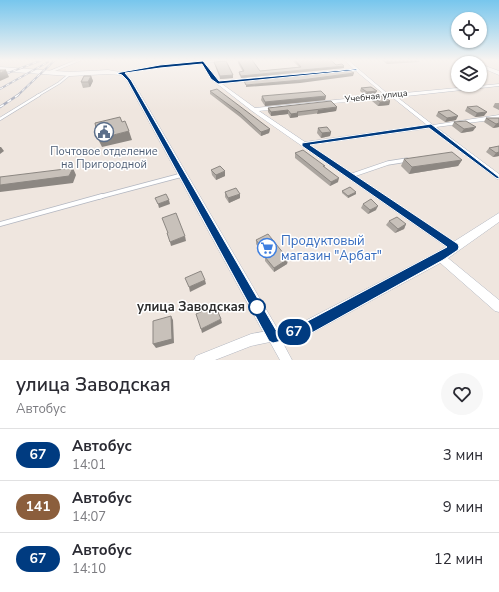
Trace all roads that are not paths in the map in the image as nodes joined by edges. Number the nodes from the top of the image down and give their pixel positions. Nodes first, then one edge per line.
1 (67, 77) edge
2 (126, 77) edge
3 (211, 77) edge
4 (284, 77) edge
5 (365, 77) edge
6 (218, 83) junction
7 (499, 85) edge
8 (390, 95) junction
9 (254, 110) junction
10 (499, 117) edge
11 (0, 119) edge
12 (431, 126) junction
13 (304, 144) junction
14 (412, 160) edge
15 (182, 175) junction
16 (350, 176) junction
17 (499, 177) edge
18 (499, 217) edge
19 (0, 224) edge
20 (454, 247) junction
21 (440, 257) junction
22 (499, 307) edge
23 (273, 336) junction
24 (200, 360) edge
25 (286, 360) edge

1 - 11 lane
2 - 15 street
3 - 6 street
4 - 6 street
5 - 8 street
6 - 9 street
7 - 8 street, Учебная улица
8 - 9 street, Учебная улица
8 - 12 street
9 - 13 street
10 - 12 street
12 - 13 street
12 - 17 street
13 - 16 street
14 - 16 lane
15 - 19 lane
15 - 23 street
16 - 20 street
18 - 20 street
20 - 21 street
21 - 22 street
21 - 23 street
23 - 24 street
23 - 25 street

